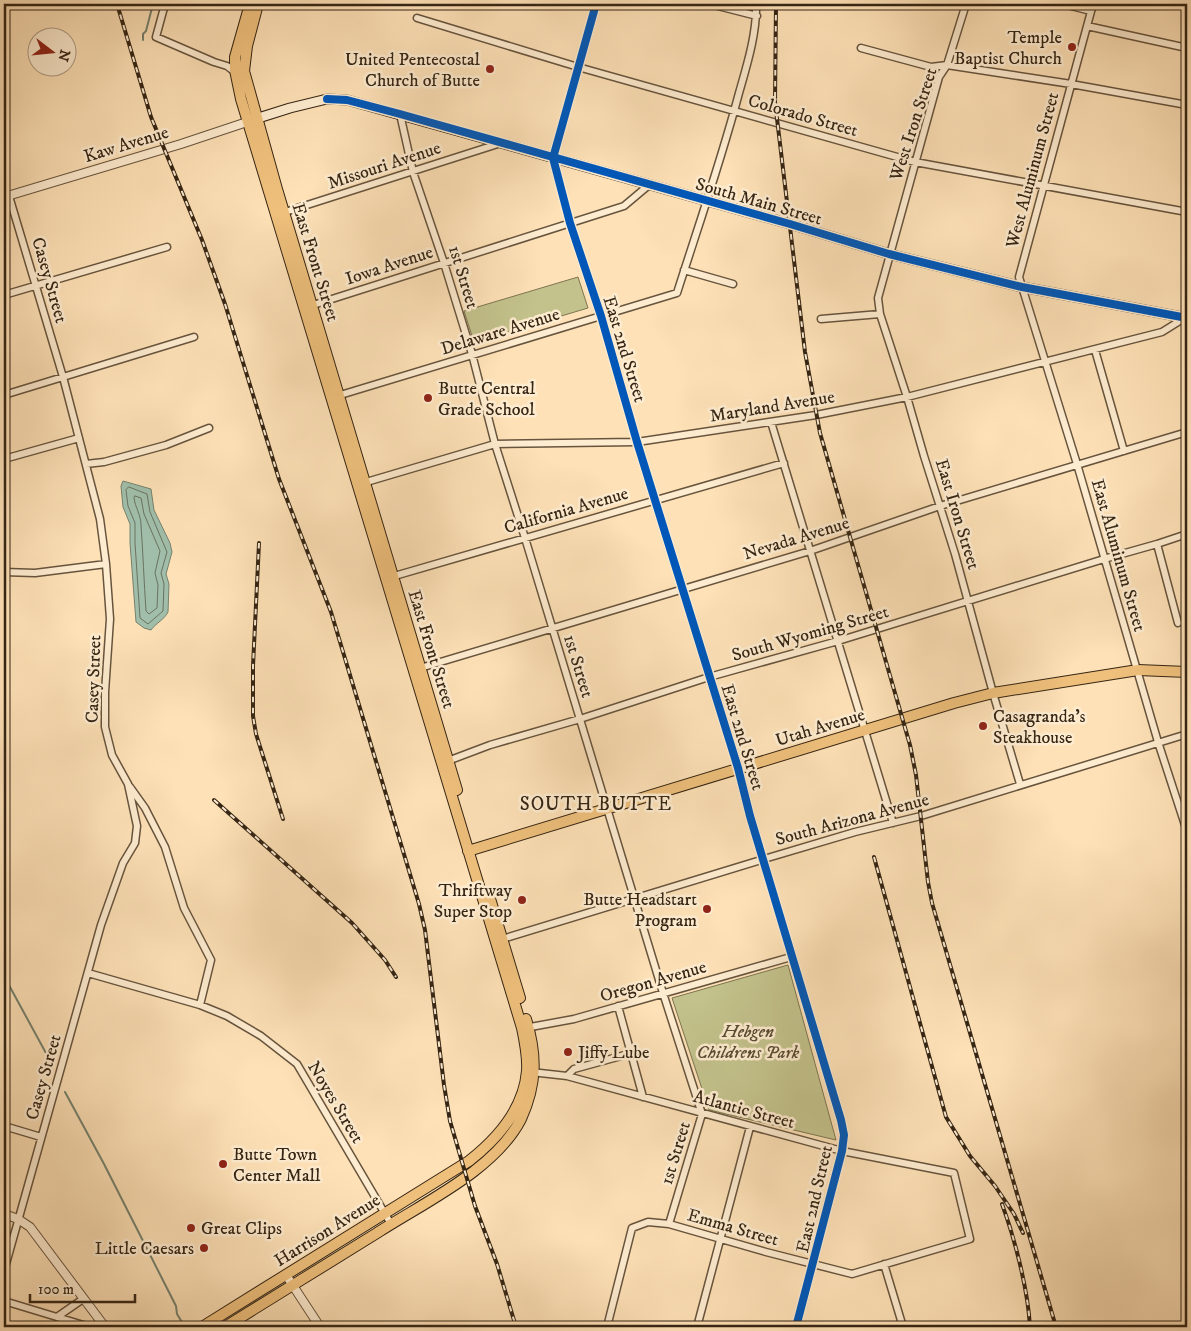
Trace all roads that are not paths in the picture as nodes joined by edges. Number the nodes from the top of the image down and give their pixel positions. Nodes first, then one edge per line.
1 (165, 4) edge
2 (250, 4) edge
3 (258, 4) edge
4 (596, 4) edge
5 (710, 4) edge
6 (756, 4) edge
7 (966, 4) edge
8 (1063, 4) edge
9 (1093, 4) edge
10 (1091, 11) junction
11 (757, 16) junction
12 (418, 18) dead end
13 (1087, 26) junction
14 (861, 48) dead end
15 (1187, 48) edge
16 (947, 65) junction
17 (578, 67) junction
18 (240, 72) junction
19 (1071, 84) junction
20 (1187, 105) edge
21 (734, 112) junction
22 (400, 114) junction
23 (252, 120) junction
24 (501, 143) junction
25 (553, 158) junction
26 (915, 162) junction
27 (413, 172) junction
28 (649, 185) junction
29 (1044, 186) junction
30 (7, 197) edge
31 (706, 201) junction
32 (1187, 212) edge
33 (280, 214) junction
34 (570, 223) junction
35 (167, 247) dead end
36 (889, 254) junction
37 (444, 263) junction
38 (684, 270) junction
39 (733, 284) dead end
40 (36, 285) junction
41 (1022, 287) junction
42 (4, 295) edge
43 (308, 306) junction
44 (880, 314) junction
45 (601, 316) junction
46 (1187, 318) edge
47 (821, 319) dead end
48 (194, 337) dead end
49 (1095, 350) junction
50 (472, 354) junction
51 (1045, 362) junction
52 (63, 377) junction
53 (4, 395) edge
54 (907, 396) junction
55 (335, 397) junction
56 (772, 422) junction
57 (209, 428) dead end
58 (1187, 432) edge
59 (79, 438) junction
60 (637, 442) junction
61 (495, 444) junction
62 (1124, 451) junction
63 (4, 459) edge
64 (784, 463) junction
65 (86, 464) junction
66 (1077, 464) junction
67 (361, 484) junction
68 (656, 499) junction
69 (940, 506) junction
70 (1187, 534) edge
71 (525, 538) junction
72 (1157, 544) junction
73 (810, 551) junction
74 (1104, 559) junction
75 (106, 564) junction
76 (4, 572) edge
77 (389, 577) junction
78 (682, 588) junction
79 (968, 601) junction
80 (1178, 623) dead end
81 (553, 629) junction
82 (838, 641) junction
83 (418, 669) junction
84 (1138, 670) junction
85 (1187, 672) edge
86 (710, 677) junction
87 (993, 693) junction
88 (580, 719) junction
89 (865, 730) junction
90 (1187, 734) edge
91 (1158, 742) junction
92 (445, 762) junction
93 (738, 768) junction
94 (128, 784) junction
95 (1020, 784) junction
96 (607, 809) junction
97 (893, 823) junction
98 (1187, 831) edge
99 (471, 850) junction
100 (764, 859) junction
101 (634, 898) junction
102 (499, 940) junction
103 (791, 957) junction
104 (88, 973) junction
105 (663, 993) junction
106 (200, 1005) junction
107 (618, 1006) junction
108 (525, 1027) junction
109 (632, 1053) junction
110 (531, 1072) junction
111 (567, 1076) junction
112 (643, 1096) junction
113 (702, 1114) junction
114 (4, 1126) edge
115 (750, 1127) junction
116 (41, 1137) junction
117 (842, 1151) junction
118 (470, 1161) joint
119 (458, 1169) junction
120 (470, 1174) joint
121 (427, 1202) junction
122 (384, 1213) junction
123 (4, 1214) edge
124 (18, 1219) junction
125 (391, 1224) junction
126 (670, 1224) junction
127 (970, 1238) joint
128 (720, 1239) junction
129 (814, 1264) junction
130 (884, 1264) junction
131 (4, 1271) edge
132 (286, 1275) junction
133 (293, 1285) junction
134 (83, 1299) junction
135 (4, 1301) edge
136 (57, 1317) junction
137 (90, 1327) edge
138 (105, 1327) edge
139 (202, 1327) edge
140 (225, 1327) edge
141 (320, 1327) edge
142 (607, 1327) edge
143 (697, 1327) edge
144 (796, 1327) edge
145 (903, 1327) edge

1 - 18 street
2 - 18 main road
3 - 18 main road
4 - 17 street
5 - 11 street
6 - 11 street
7 - 16 street, West Iron Street
8 - 10 street
9 - 10 street, West Aluminum Street
10 - 13 street, West Aluminum Street
11 - 21 street
12 - 17 street, Colorado Street
13 - 15 street
13 - 19 street, West Aluminum Street
14 - 16 street
16 - 19 street
16 - 26 street, West Iron Street
17 - 21 street, Colorado Street
17 - 25 street
18 - 23 main road, East Front Street
19 - 20 street
19 - 29 street, West Aluminum Street
21 - 26 street, Colorado Street
21 - 31 street
22 - 23 main road, South Main Street
22 - 24 main road, South Main Street
22 - 27 street, 1st Street
23 - 30 street, Kaw Avenue
23 - 33 main road, East Front Street
24 - 25 main road, South Main Street
24 - 27 street, Missouri Avenue
25 - 28 main road, South Main Street
25 - 34 street, East 2nd Street
26 - 29 street, Colorado Street
26 - 36 street, West Iron Street
27 - 33 street, Missouri Avenue
27 - 37 street, 1st Street
28 - 31 main road, South Main Street
28 - 34 street, Iowa Avenue
29 - 32 street, Colorado Street
29 - 41 street, West Aluminum Street
30 - 40 street, Casey Street
31 - 36 main road, South Main Street
31 - 38 street
33 - 43 main road, East Front Street
34 - 37 street, Iowa Avenue
34 - 45 street, East 2nd Street
35 - 40 street
36 - 41 main road, South Main Street
36 - 44 street, East Iron Street
37 - 43 street, Iowa Avenue
37 - 50 street, 1st Street
38 - 39 street
38 - 45 street, Delaware Avenue
40 - 42 street
40 - 52 street, Casey Street
41 - 46 main road, South Main Street
41 - 51 street, East Aluminum Street
43 - 55 main road, East Front Street
44 - 47 street
44 - 54 street, East Iron Street
45 - 50 street, Delaware Avenue
45 - 60 street, East 2nd Street
46 - 49 street, Maryland Avenue
48 - 52 street
49 - 51 street, Maryland Avenue
49 - 62 street
50 - 55 street, Delaware Avenue
50 - 61 street, 1st Street
51 - 54 street, Maryland Avenue
51 - 66 street, East Aluminum Street
52 - 53 street
52 - 59 street, Casey Street
54 - 56 street, Maryland Avenue
54 - 69 street, East Iron Street
55 - 67 main road, East Front Street
56 - 60 street, Maryland Avenue
56 - 64 street
57 - 65 street
58 - 62 street, Nevada Avenue
59 - 63 street
59 - 65 street, Casey Street
60 - 61 street, Maryland Avenue
60 - 68 street, East 2nd Street
61 - 67 street, Maryland Avenue
61 - 71 street, 1st Street
62 - 66 street, Nevada Avenue
64 - 68 street, California Avenue
64 - 73 street
65 - 75 street, Casey Street
66 - 69 street, Nevada Avenue
66 - 74 street, East Aluminum Street
67 - 77 main road, East Front Street
68 - 71 street, California Avenue
68 - 78 street, East 2nd Street
69 - 73 street, Nevada Avenue
69 - 79 street, East Iron Street
70 - 72 street, South Wyoming Street
71 - 77 street, California Avenue
71 - 81 street, 1st Street
72 - 74 street, South Wyoming Street
72 - 80 street
73 - 78 street, Nevada Avenue
73 - 82 street
74 - 79 street, South Wyoming Street
74 - 84 street, East Aluminum Street
75 - 76 street
75 - 94 street, Casey Street
77 - 83 main road, East Front Street
78 - 81 street, Nevada Avenue
78 - 86 street, East 2nd Street
79 - 82 street, South Wyoming Street
79 - 87 street, East Iron Street
81 - 83 street, Nevada Avenue
81 - 88 street, 1st Street
82 - 86 street, South Wyoming Street
82 - 89 street
83 - 92 main road, East Front Street
84 - 85 main road, Utah Avenue
84 - 87 main road, Utah Avenue
84 - 91 street, East Aluminum Street
86 - 88 street, South Wyoming Street
86 - 93 street, East 2nd Street
87 - 89 main road, Utah Avenue
87 - 95 street, East Iron Street
88 - 92 street, South Wyoming Street
88 - 96 street, 1st Street
89 - 93 main road, Utah Avenue
89 - 97 street
90 - 91 street, South Arizona Avenue
91 - 95 street, South Arizona Avenue
91 - 98 street, East Aluminum Street
92 - 99 main road, East Front Street
93 - 96 main road, Utah Avenue
93 - 100 street, East 2nd Street
94 - 104 street, Casey Street
94 - 106 street
95 - 97 street, South Arizona Avenue
96 - 99 main road, Utah Avenue
96 - 101 street, 1st Street
97 - 100 street, South Arizona Avenue
99 - 102 main road, East Front Street
100 - 101 street, South Arizona Avenue
100 - 103 street, East 2nd Street
101 - 102 street, South Arizona Avenue
101 - 105 street, 1st Street
102 - 108 main road, East Front Street
103 - 105 street, Oregon Avenue
103 - 117 street, East 2nd Street
104 - 106 street, Noyes Street
104 - 116 street, Casey Street
105 - 107 street, Oregon Avenue
105 - 113 street, 1st Street
106 - 122 street, Noyes Street
107 - 108 street, Oregon Avenue
107 - 109 street
108 - 110 main road, East Front Street
109 - 111 street
109 - 112 street
110 - 111 street, Atlantic Street
110 - 118 main road, East Front Street
110 - 120 main road, East Front Street
111 - 112 street, Atlantic Street
112 - 113 street, Atlantic Street
113 - 115 street, Atlantic Street
113 - 126 street, 1st Street
114 - 116 street
115 - 117 street, Atlantic Street
115 - 128 street
116 - 124 street, Casey Street
117 - 127 street, Atlantic Street
117 - 129 street, East 2nd Street
118 - 119 main road, Harrison Avenue
119 - 121 main road
119 - 122 main road, Harrison Avenue
120 - 121 main road, Harrison Avenue
121 - 125 main road, Harrison Avenue
122 - 125 street, Noyes Street
122 - 132 main road, Harrison Avenue
123 - 124 street
124 - 131 street, Casey Street
124 - 134 street
125 - 133 main road, Harrison Avenue
126 - 128 street, Emma Street
126 - 142 street, Emma Street
127 - 130 street, Emma Street
128 - 129 street, Emma Street
128 - 143 street
129 - 130 street, Emma Street
129 - 144 street, East 2nd Street
130 - 145 street
132 - 133 street
132 - 139 main road, Harrison Avenue
133 - 140 main road, Harrison Avenue
133 - 141 street
134 - 136 street
134 - 138 street
135 - 136 street
136 - 137 street

